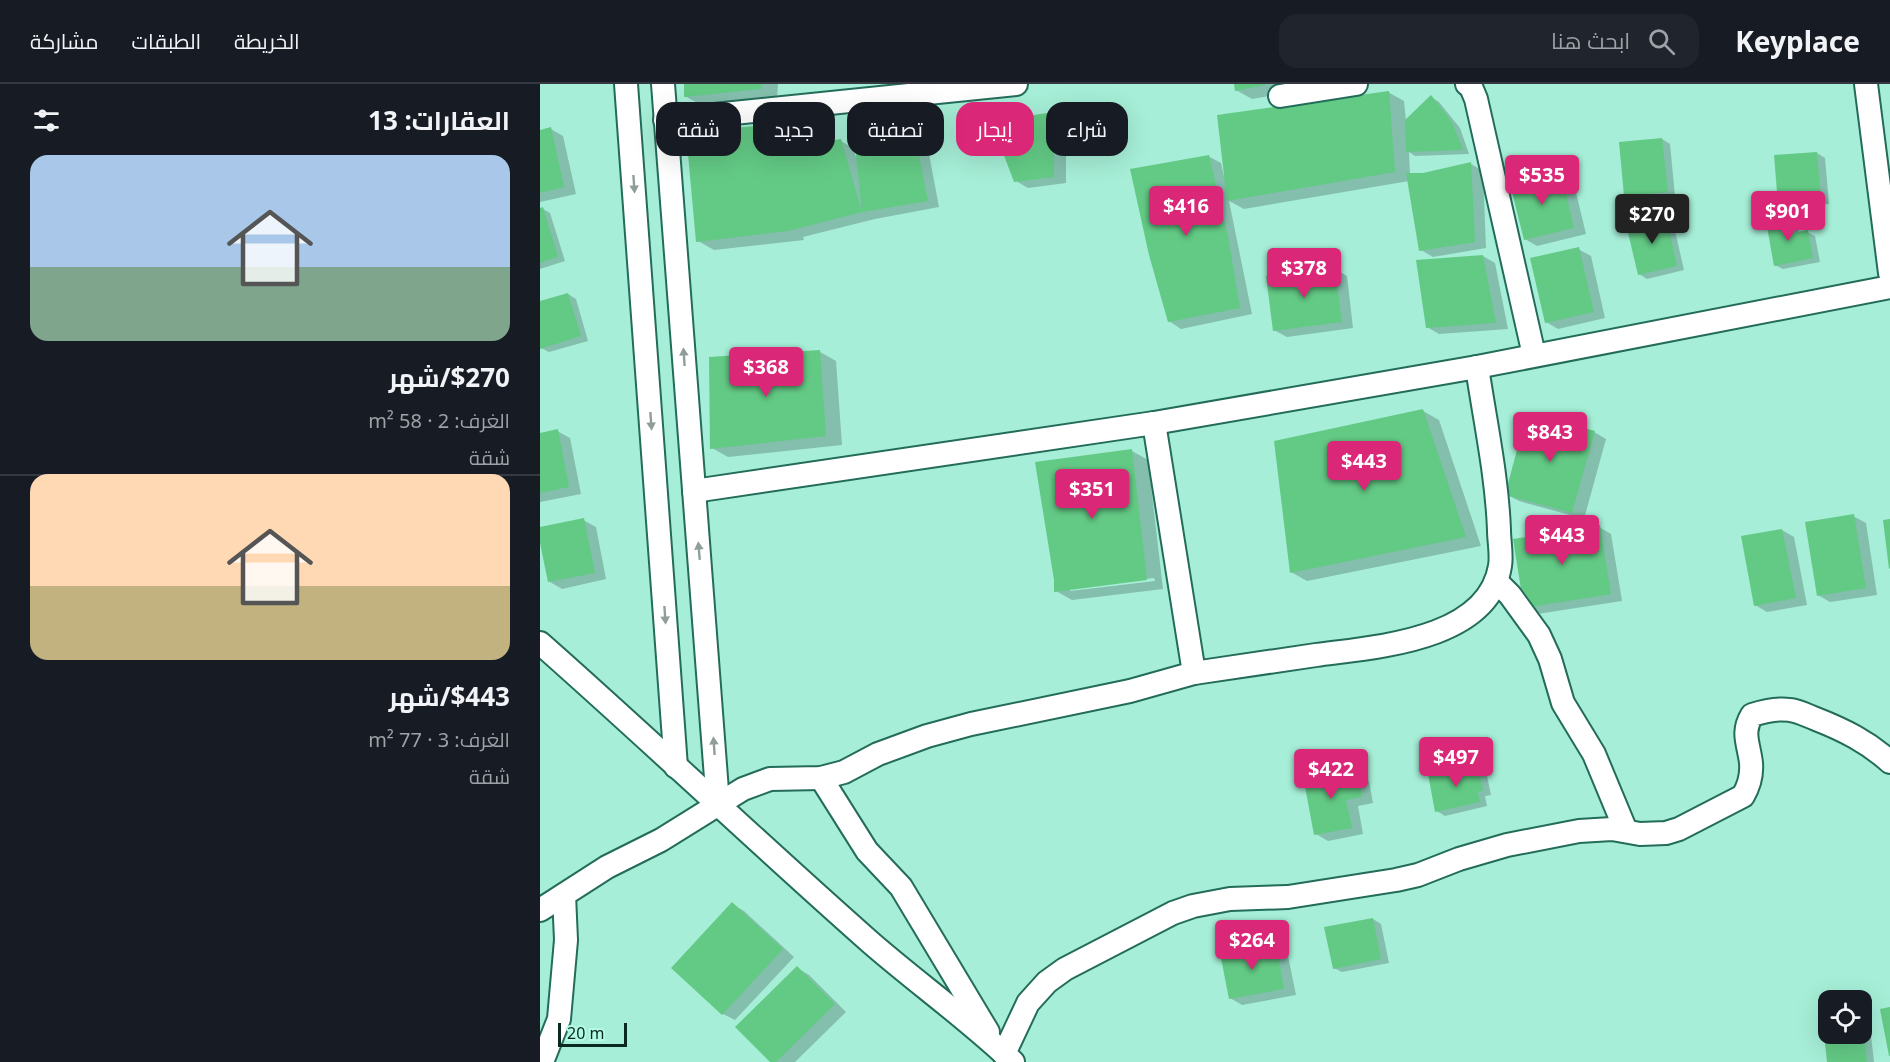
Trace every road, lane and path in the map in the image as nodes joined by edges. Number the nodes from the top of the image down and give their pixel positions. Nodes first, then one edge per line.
1 (626, 84) edge
2 (663, 84) edge
3 (1016, 84) edge
4 (1356, 84) edge
5 (1467, 84) edge
6 (1866, 84) edge
7 (1280, 96) dead end
8 (664, 102) edge
9 (741, 112) edge
10 (668, 156) edge
11 (1890, 273) edge
12 (1890, 287) edge
13 (1534, 355) junction
14 (1477, 367) junction
15 (1154, 423) junction
16 (694, 490) junction
17 (1496, 581) junction
18 (540, 643) edge
19 (1194, 673) junction
20 (1890, 762) edge
21 (676, 767) junction
22 (821, 778) junction
23 (718, 804) junction
24 (1626, 831) junction
25 (564, 895) junction
26 (540, 910) edge
27 (1005, 1055) edge
28 (543, 1062) edge

1 -> 21 street
2 - 8 street
3 - 9 street
4 - 7 street
5 - 13 street
6 - 11 street
16 -> 10 street
12 - 13 street
13 - 14 street
14 - 15 street
14 - 17 street
15 - 16 street
15 - 19 street
23 -> 16 street
17 - 19 street
17 - 24 street
18 - 21 street
19 - 22 street
20 - 24 street
21 - 23 street
22 - 23 street
22 - 27 street
23 - 25 street
23 - 27 street
24 - 27 street
25 - 26 street
25 - 28 street

